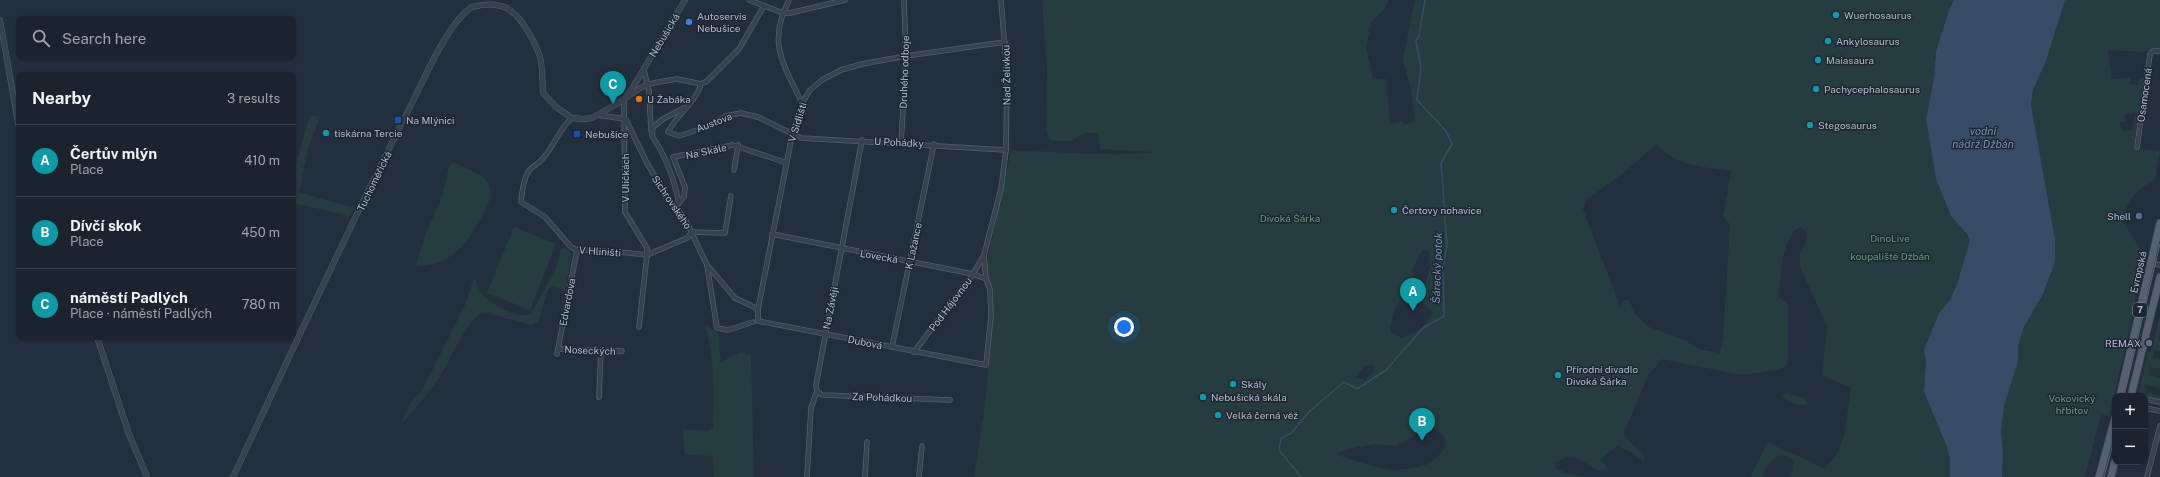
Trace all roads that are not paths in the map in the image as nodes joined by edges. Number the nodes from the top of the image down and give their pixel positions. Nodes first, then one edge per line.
1 (685, 0) edge
2 (749, 0) edge
3 (789, 0) edge
4 (845, 0) edge
5 (904, 0) edge
6 (1001, 0) edge
7 (764, 6) junction
8 (783, 13) junction
9 (0, 20) edge
10 (1006, 42) junction
11 (2160, 51) edge
12 (906, 56) junction
13 (644, 70) junction
14 (701, 84) junction
15 (647, 86) junction
16 (624, 99) junction
17 (802, 103) junction
18 (686, 107) junction
19 (16, 111) edge
20 (598, 115) junction
21 (572, 118) junction
22 (625, 119) junction
23 (793, 135) junction
24 (652, 136) junction
25 (862, 140) junction
26 (901, 144) junction
27 (934, 144) junction
28 (738, 145) junction
29 (2137, 147) dead end
30 (1006, 150) junction
31 (787, 163) junction
32 (734, 170) dead end
33 (731, 196) dead end
34 (677, 205) junction
35 (2160, 223) edge
36 (692, 232) junction
37 (772, 234) junction
38 (577, 250) junction
39 (842, 250) junction
40 (647, 255) junction
41 (984, 255) junction
42 (910, 262) junction
43 (2151, 263) junction
44 (706, 265) junction
45 (2160, 265) edge
46 (973, 274) junction
47 (2160, 277) edge
48 (986, 279) junction
49 (758, 309) junction
50 (752, 322) dead end
51 (639, 327) dead end
52 (825, 335) junction
53 (98, 340) edge
54 (892, 347) junction
55 (558, 349) junction
56 (601, 350) junction
57 (622, 351) dead end
58 (914, 352) junction
59 (557, 354) dead end
60 (986, 365) joint
61 (817, 391) junction
62 (2121, 393) edge
63 (2133, 393) edge
64 (599, 397) dead end
65 (950, 400) dead end
66 (2148, 400) edge
67 (2160, 402) edge
68 (2148, 409) edge
69 (2160, 412) edge
70 (2160, 426) edge
71 (2112, 429) edge
72 (868, 442) dead end
73 (922, 446) dead end
74 (2114, 465) edge
75 (147, 477) edge
76 (233, 477) edge
77 (807, 477) edge
78 (865, 477) edge
79 (919, 477) edge
80 (2099, 477) edge
81 (2111, 477) edge
82 (2148, 477) edge

1 - 13 street, Nebušická
2 - 7 street
3 - 8 street
4 - 8 street
5 - 12 street, Druhého odboje
6 - 10 street, Nad Želivkou
7 - 8 street
7 - 14 street
8 - 17 street
9 - 19 street
10 - 12 street, V Sídlišti
10 - 30 street, Nad Želivkou
11 - 29 street, Osamocená
12 - 17 street, V Sídlišti
12 - 26 street, Druhého odboje
13 - 15 street
13 - 16 street, Nebušická
14 - 15 street
14 - 18 street, Austova
15 - 16 street
15 - 24 street
16 - 20 street
16 - 22 street, V Uličkách
17 - 23 street, V Sídlišti
18 - 23 street, Austova
18 - 24 street
20 - 21 street
20 - 22 street
21 - 38 street, V Hliništi
21 - 76 street, Tuchoměřická
22 - 34 street, Sichrovského
22 - 40 street, V Uličkách
23 - 25 street, U Pohádky
23 - 31 street, V Sídlišti
24 - 34 street
25 - 26 street, U Pohádky
25 - 39 street, Na Závěji
26 - 27 street, U Pohádky
27 - 30 street, U Pohádky
27 - 42 street, K Lažance
28 - 31 street, Na Skále
28 - 32 street, Na Skále
28 - 34 street, Na Skále
30 - 41 street, Pod Hájovnou
31 - 37 street, V Sídlišti
33 - 36 street
34 - 36 street, Sichrovského
35 - 43 main road, Evropská / 7
36 - 40 street, V Hliništi
36 - 44 street, Sichrovského
37 - 39 street, Lovecká
37 - 49 street, V Sídlišti
38 - 40 street, V Hliništi
38 - 55 street, Edvardova
39 - 42 street, Lovecká
39 - 52 street, Na Závěji
40 - 51 street, V Uličkách
41 - 46 street, Pod Hájovnou
41 - 48 street, Pod Hájovnou
42 - 46 street, Lovecká
42 - 54 street, K Lažance
43 - 45 street
43 - 62 main road, Evropská / 7
44 - 49 street, Sichrovského
44 - 50 street, Sichrovského
46 - 48 street, Lovecká
46 - 58 street, Pod Hájovnou
47 - 63 main road, 7
48 - 60 street, Pod Hájovnou
49 - 52 street, Dubová
52 - 54 street, Dubová
52 - 61 street, Na Závěji
53 - 75 street
54 - 58 street, Dubová
55 - 56 street, Noseckých
55 - 59 street, Edvardova
56 - 57 street, Noseckých
56 - 64 street
58 - 60 street, Dubová
61 - 65 street, Za Pohádkou
61 - 77 street, Na Závěji
66 - 67 street
68 - 69 street
70 - 82 street
71 - 80 main road
72 - 78 street
73 - 79 street
74 - 81 main road

